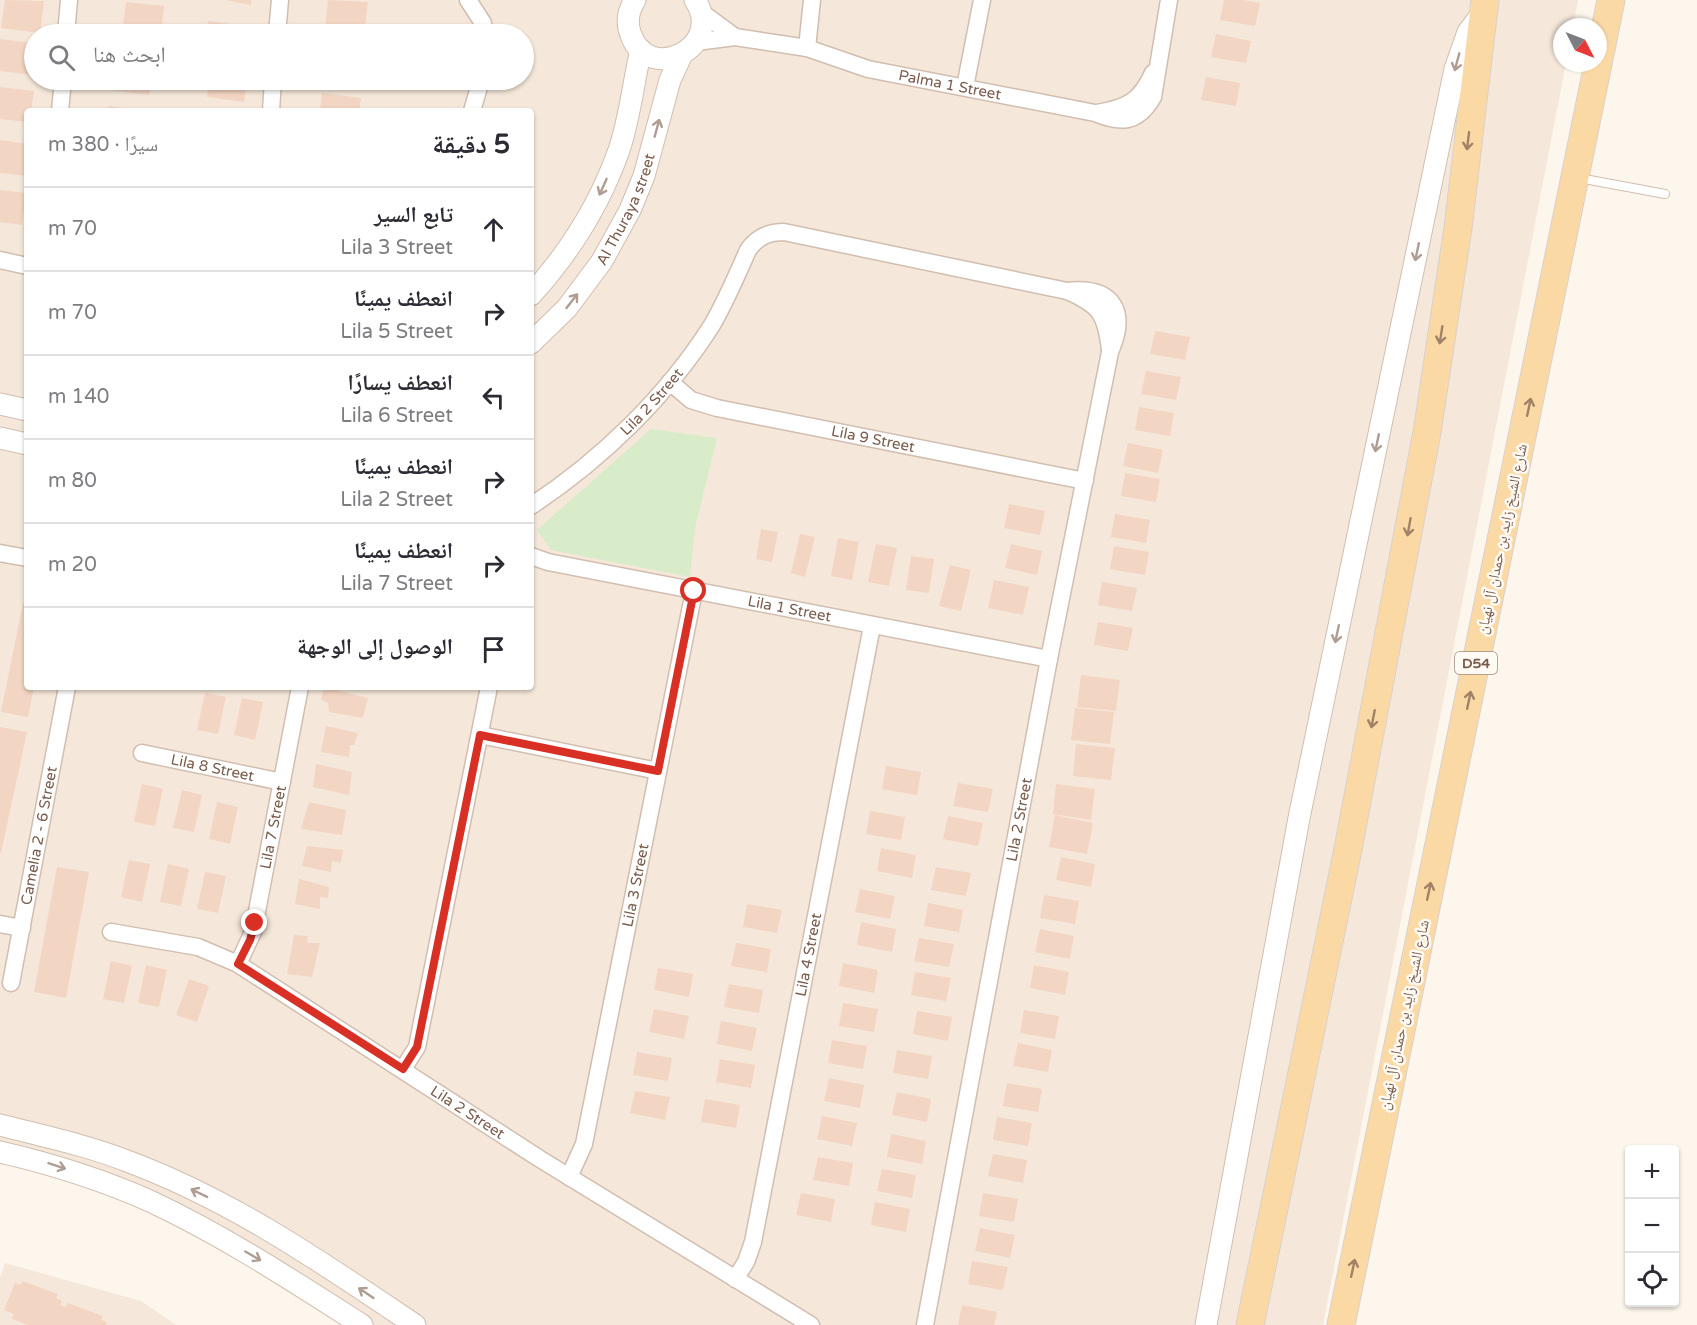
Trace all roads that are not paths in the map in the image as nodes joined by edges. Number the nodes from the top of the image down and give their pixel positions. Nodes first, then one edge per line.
1 (69, 0) edge
2 (280, 0) edge
3 (468, 0) edge
4 (635, 0) edge
5 (812, 0) edge
6 (982, 0) edge
7 (1169, 0) edge
8 (1611, 0) edge
9 (1485, 5) edge
10 (698, 6) edge
11 (67, 24) edge
12 (278, 24) edge
13 (483, 24) edge
14 (735, 37) junction
15 (689, 48) junction
16 (807, 48) junction
17 (641, 50) junction
18 (965, 87) junction
19 (62, 90) edge
20 (272, 90) edge
21 (478, 90) edge
22 (60, 108) edge
23 (271, 108) edge
24 (473, 108) edge
25 (1575, 178) junction
26 (1665, 194) dead end
27 (0, 260) edge
28 (24, 265) edge
29 (534, 291) edge
30 (534, 340) edge
31 (670, 382) junction
32 (0, 404) edge
33 (24, 409) edge
34 (0, 438) edge
35 (24, 443) edge
36 (1086, 481) junction
37 (534, 504) edge
38 (0, 553) edge
39 (24, 557) edge
40 (534, 557) edge
41 (694, 591) junction
42 (872, 626) junction
43 (1049, 659) junction
44 (66, 690) edge
45 (299, 690) edge
46 (488, 690) edge
47 (480, 735) junction
48 (142, 753) dead end
49 (658, 771) junction
50 (282, 782) junction
51 (0, 924) edge
52 (22, 928) junction
53 (111, 932) dead end
54 (238, 964) junction
55 (11, 984) dead end
56 (403, 1069) junction
57 (0, 1125) edge
58 (0, 1152) edge
59 (569, 1177) junction
60 (735, 1279) junction
61 (933, 1287) junction
62 (362, 1325) edge
63 (415, 1325) edge
64 (811, 1325) edge
65 (914, 1325) edge
66 (925, 1325) edge
67 (1206, 1325) edge
68 (1250, 1325) edge
69 (1341, 1325) edge

1 - 11 street
2 - 12 street
3 - 13 street
4 - 17 street
5 - 16 street
6 - 18 street
7 - 18 street, Palma 1 Street
8 - 25 main road, شارع الشيخ زايد بن حمدان آل نهيان / D54
9 -> 67 street
9 -> 68 main road
10 - 14 street
10 - 15 street, Al Thuraya street
14 - 15 street
14 - 16 street, Palma 1 Street
15 - 17 street
30 -> 15 street, Al Thuraya street
16 - 18 street, Palma 1 Street
17 -> 29 street, Al Thuraya street
19 - 22 street
20 - 23 street
21 - 24 street
25 - 26 lane
69 -> 25 main road, شارع الشيخ زايد بن حمدان آل نهيان / D54
27 - 28 street
31 - 36 street, Lila 9 Street
31 - 36 street, Lila 2 Street
31 - 37 street, Lila 2 Street
32 - 33 street
34 - 35 street
36 - 43 street, Lila 2 Street
38 - 39 street
40 - 41 street, Lila 1 Street
41 - 42 street, Lila 1 Street
41 - 49 street, Lila 3 Street
42 - 43 street, Lila 1 Street
42 - 60 street, Lila 4 Street
43 - 61 street, Lila 2 Street
44 - 52 street, Camelia 2 - 6 Street
45 - 50 street, Lila 7 Street
46 - 47 street
47 - 49 street
47 - 56 street
48 - 50 street, Lila 8 Street
49 - 59 street, Lila 3 Street
50 - 54 street, Lila 7 Street
51 - 52 street
52 - 55 street, Camelia 2 - 6 Street
53 - 54 street, Lila 2 Street
54 - 56 street, Lila 2 Street
56 - 59 street, Lila 2 Street
63 -> 57 street
58 -> 62 street
59 - 60 street, Lila 2 Street
60 - 64 street, Lila 2 Street
61 - 65 street, Lila 2 Street
61 - 66 street, Lila 2 Street

